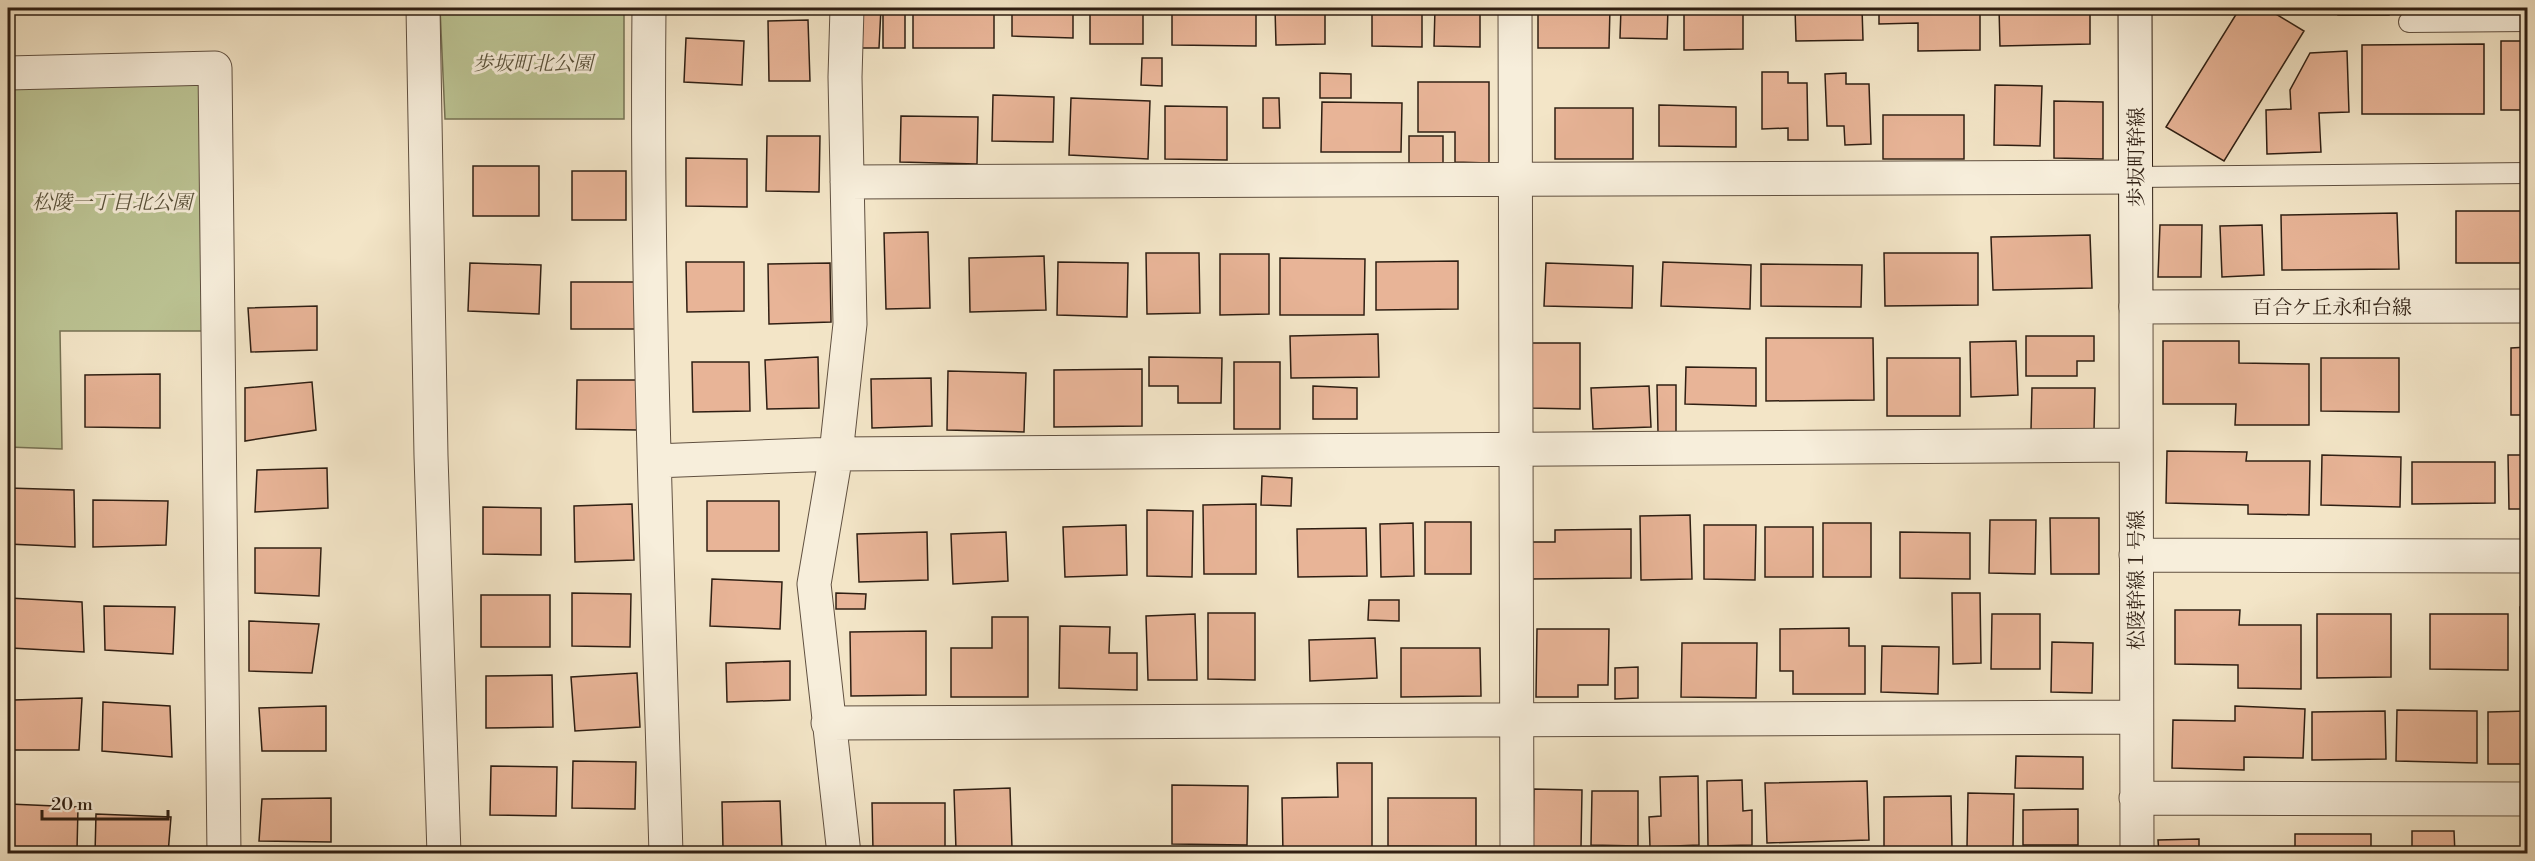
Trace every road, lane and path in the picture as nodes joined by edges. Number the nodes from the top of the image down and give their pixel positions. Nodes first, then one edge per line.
1 (423, 8) edge
2 (649, 8) edge
3 (846, 8) edge
4 (1515, 8) edge
5 (2135, 8) edge
6 (2528, 21) edge
7 (2409, 22) dead end
8 (8, 73) edge
9 (2528, 173) edge
10 (2136, 177) junction
11 (1516, 180) junction
12 (847, 182) junction
13 (2528, 306) edge
14 (2136, 307) junction
15 (2136, 445) junction
16 (1517, 449) junction
17 (836, 454) junction
18 (656, 461) junction
19 (2136, 555) junction
20 (2528, 556) edge
21 (2136, 717) junction
22 (1517, 718) junction
23 (828, 723) junction
24 (2136, 798) junction
25 (2528, 799) edge
26 (224, 854) edge
27 (444, 854) edge
28 (666, 854) edge
29 (844, 854) edge
30 (1517, 854) edge
31 (2136, 854) edge

1 - 27 street
2 - 18 street
3 - 12 street
4 - 11 street
5 - 10 street, 歩坂町幹線
6 - 7 lane
8 - 26 street
9 - 10 lane
10 - 11 street
10 - 14 street, 歩坂町幹線
11 - 12 street
11 - 16 street
12 - 17 street
13 - 14 street, 百合ケ丘永和台線
14 - 15 street, 松陵幹線１号線
15 - 16 street
15 - 19 street, 松陵幹線１号線
16 - 17 street
16 - 22 street
17 - 18 street
17 - 23 street
18 - 28 street
19 - 20 street
19 - 21 street, 松陵幹線１号線
21 - 22 street
21 - 24 street, 松陵幹線１号線
22 - 23 street
22 - 30 street
23 - 29 street
24 - 25 street
24 - 31 street, 松陵幹線１号線

